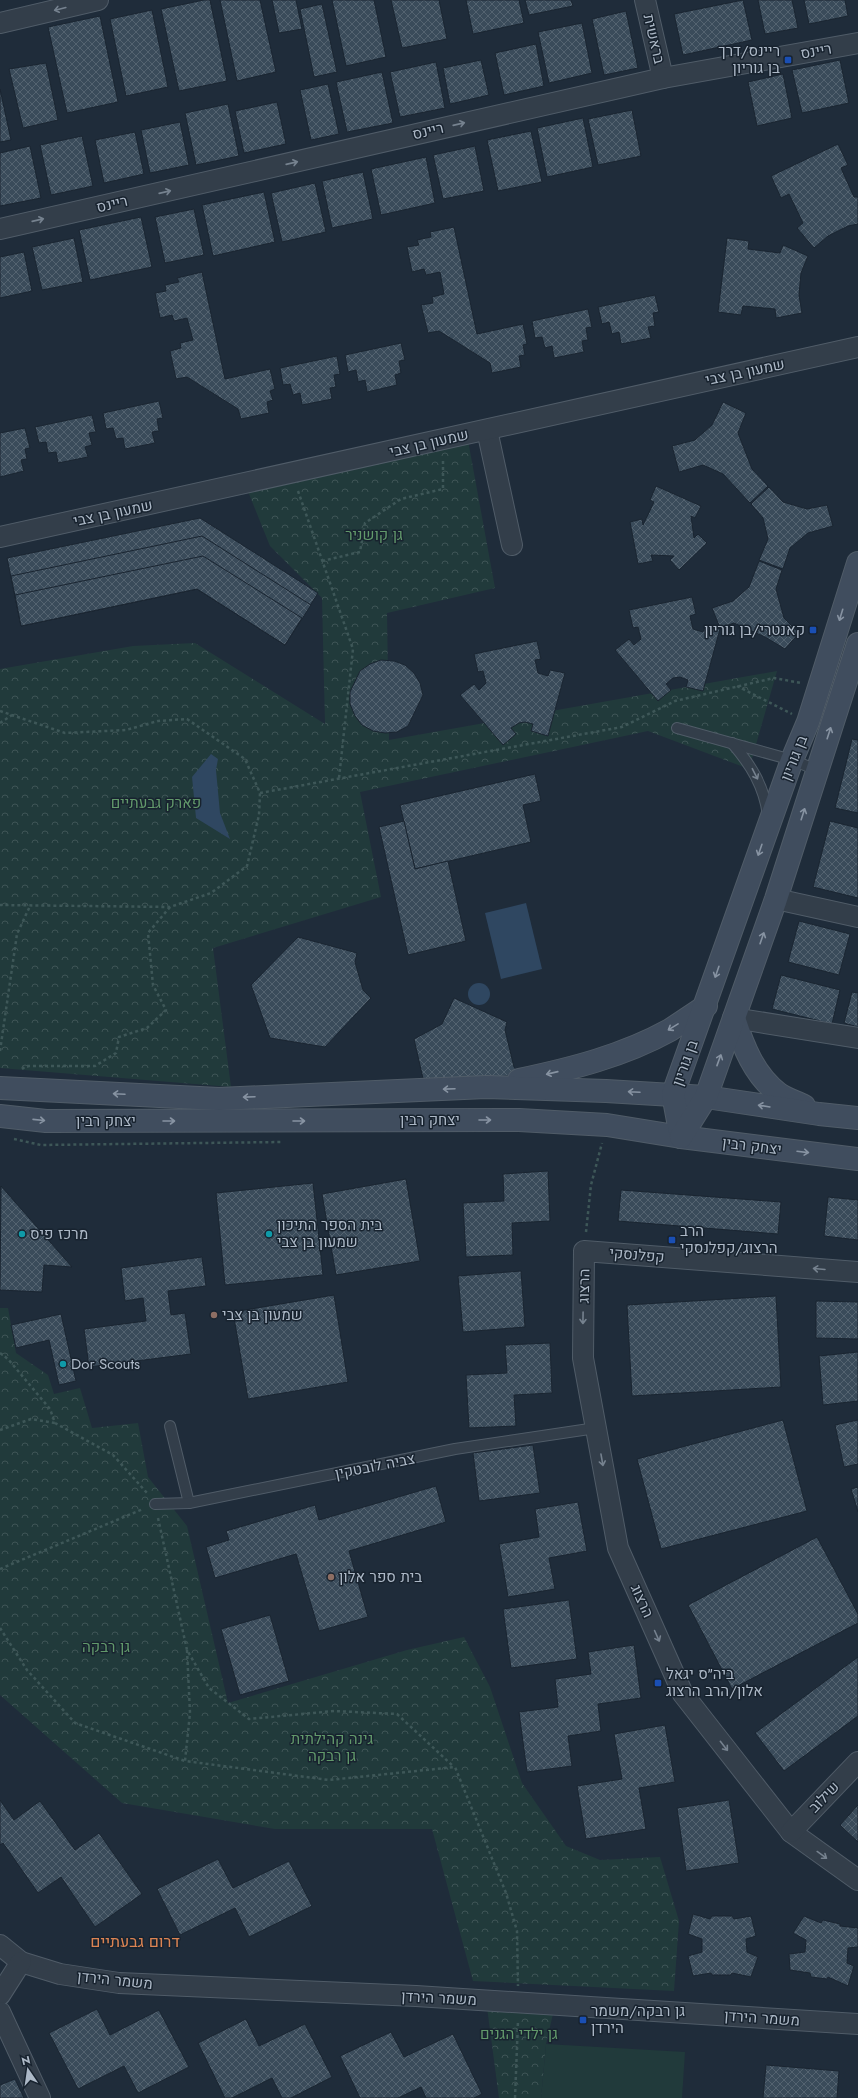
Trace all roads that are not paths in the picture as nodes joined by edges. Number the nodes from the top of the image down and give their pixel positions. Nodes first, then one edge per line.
1 (645, 0) edge
2 (86, 1) edge
3 (0, 23) edge
4 (858, 43) edge
5 (663, 78) junction
6 (0, 229) edge
7 (858, 348) edge
8 (487, 430) junction
9 (0, 537) edge
10 (512, 545) dead end
11 (856, 573) edge
12 (858, 644) edge
13 (677, 728) dead end
14 (732, 743) junction
15 (792, 760) junction
16 (817, 770) junction
17 (770, 823) junction
18 (776, 899) junction
19 (858, 917) edge
20 (706, 1006) junction
21 (734, 1018) junction
22 (858, 1038) edge
23 (0, 1088) edge
24 (486, 1088) junction
25 (673, 1094) junction
26 (706, 1097) junction
27 (819, 1114) junction
28 (0, 1116) edge
29 (858, 1118) edge
30 (681, 1137) junction
31 (858, 1159) edge
32 (584, 1251) joint
33 (858, 1272) edge
34 (170, 1426) dead end
35 (596, 1428) junction
36 (189, 1503) junction
37 (155, 1504) road end
38 (858, 1762) edge
39 (791, 1832) junction
40 (858, 1880) edge
41 (1, 1949) edge
42 (21, 1962) junction
43 (0, 1995) edge
44 (0, 2012) edge
45 (858, 2024) edge
46 (40, 2098) edge

1 - 5 street, בראשית
2 -> 3 street
4 - 5 street, ריינס
6 -> 5 street, ריינס
7 - 8 street, שמעון בן צבי
8 - 9 street, שמעון בן צבי
8 - 10 street
11 -> 15 main road, בן גוריון
16 -> 12 main road, בן גוריון
13 - 14 lane
14 - 15 lane
14 -> 17 lane
15 - 16 lane
15 - 17 main road, בן גוריון
18 -> 16 main road, בן גוריון
17 -> 20 main road, בן גוריון
18 - 19 street
21 -> 18 main road, בן גוריון
20 -> 24 main road
20 - 25 main road, בן גוריון
21 - 22 street
26 -> 21 main road, בן גוריון
21 - 27 main road
24 -> 23 main road, יצחק רבין
25 -> 24 main road, יצחק רבין
25 - 26 main road, יצחק רבין
25 - 30 main road, בן גוריון
27 -> 26 main road, יצחק רבין
26 - 30 main road, בן גוריון
27 - 29 main road, יצחק רבין
28 -> 30 main road, יצחק רבין
30 -> 31 main road, יצחק רבין
33 -> 32 street, קפלנסקי
32 -> 35 street, הרצוג
34 - 36 lane
35 - 36 lane, צביה לובטקין
35 -> 39 street, הרצוג
36 - 37 lane, צביה לובטקין
38 - 39 street, שילוב
39 -> 40 street, הרצוג
41 - 42 street
42 - 43 street
42 - 45 street, משמר הירדן
44 - 46 street

